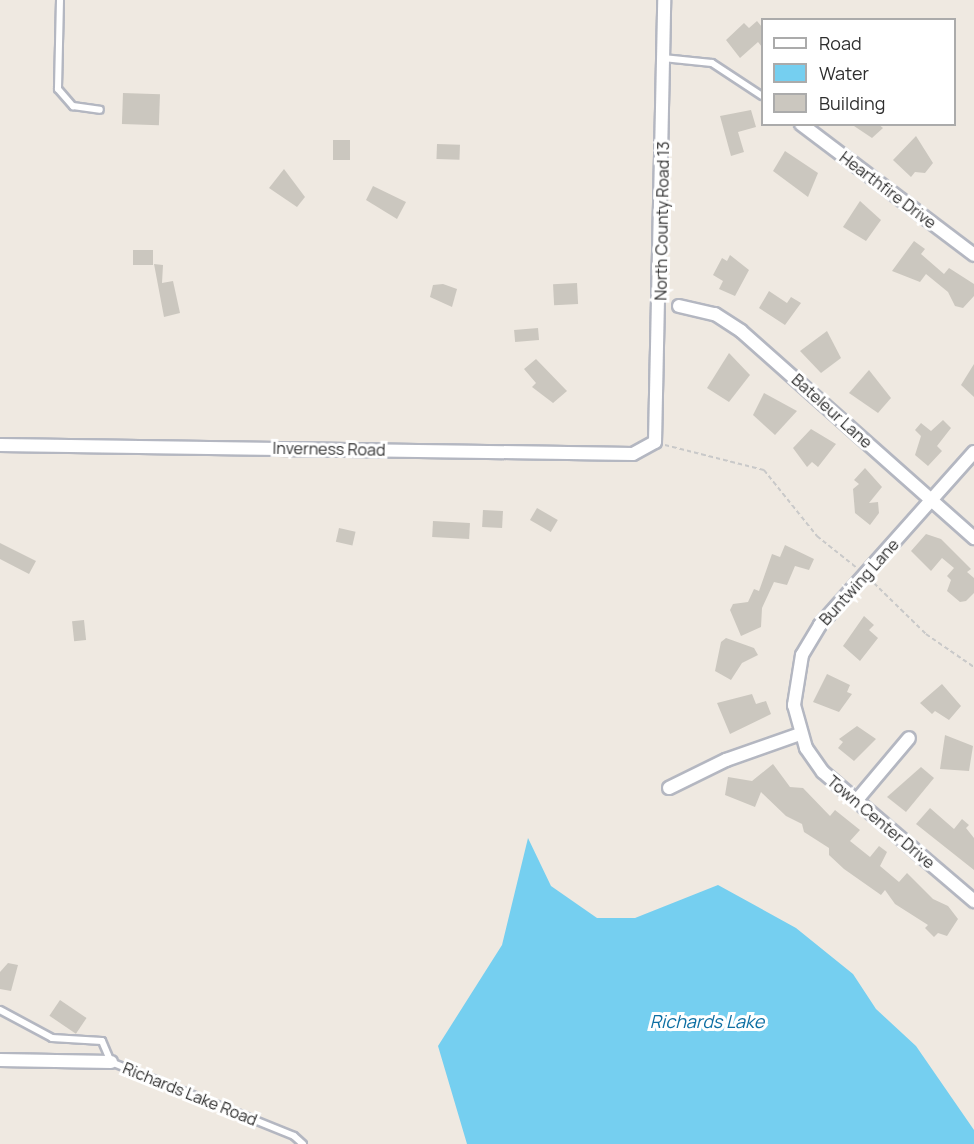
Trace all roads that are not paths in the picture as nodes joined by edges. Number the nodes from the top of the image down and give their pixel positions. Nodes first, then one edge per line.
1 (60, 0) edge
2 (664, 0) edge
3 (663, 58) junction
4 (761, 95) edge
5 (100, 110) dead end
6 (804, 126) edge
7 (974, 255) edge
8 (679, 306) dead end
9 (655, 442) joint
10 (0, 444) edge
11 (974, 452) edge
12 (931, 500) junction
13 (974, 538) edge
14 (800, 734) junction
15 (909, 738) dead end
16 (669, 788) dead end
17 (856, 801) junction
18 (974, 901) edge
19 (0, 1010) edge
20 (0, 1060) edge
21 (111, 1062) junction
22 (303, 1144) edge

1 - 5 lane
2 - 3 street, North County Road 13
3 - 4 lane
3 - 9 street, North County Road 13
6 - 7 street, Hearthfire Drive
8 - 12 street, Bateleur Lane
9 - 10 street, Inverness Road
11 - 12 street, Buntwing Lane
12 - 13 street, Bateleur Lane
12 - 14 street, Buntwing Lane
14 - 16 street
14 - 17 street, Town Center Drive
15 - 17 street
17 - 18 street, Town Center Drive
19 - 21 lane
20 - 21 street, Richards Lake Road
21 - 22 lane, Richards Lake Road

